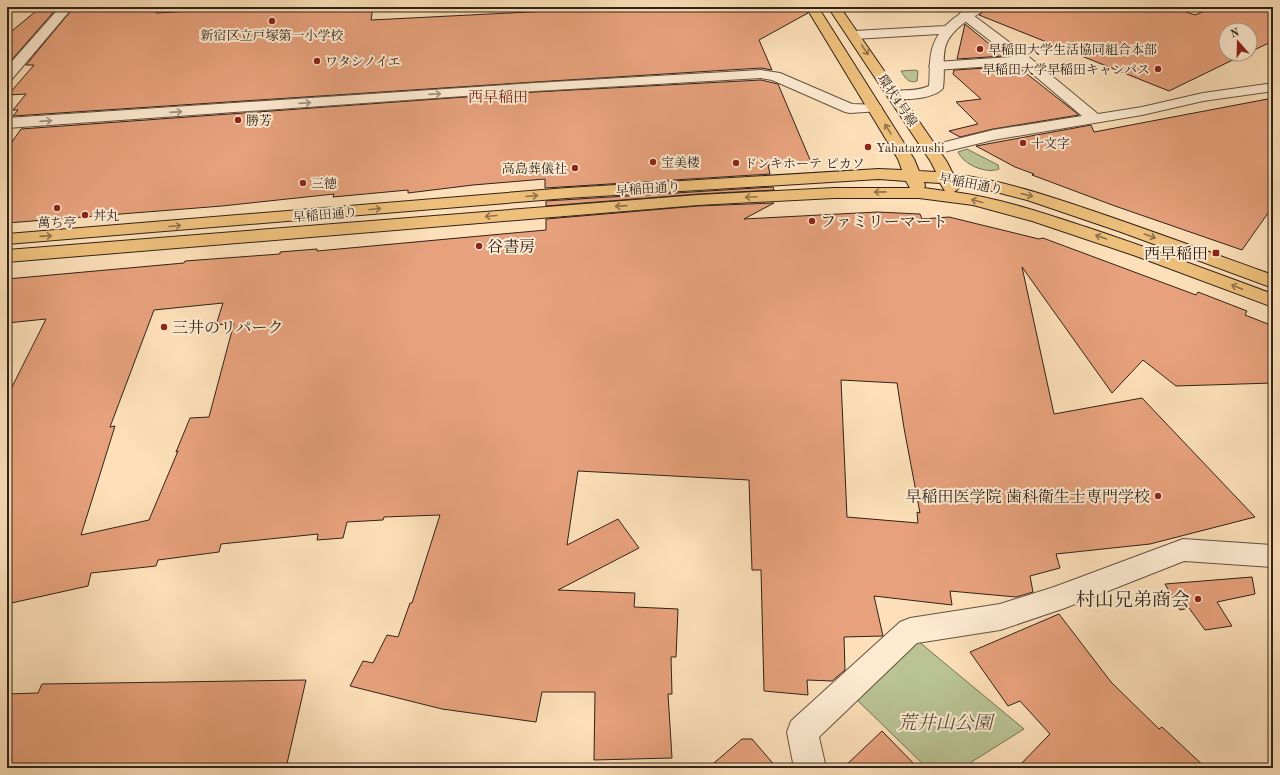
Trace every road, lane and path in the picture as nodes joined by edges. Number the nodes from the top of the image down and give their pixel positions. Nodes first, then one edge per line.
1 (67, 7) edge
2 (812, 7) edge
3 (834, 7) edge
4 (981, 7) edge
5 (965, 15) junction
6 (949, 30) junction
7 (854, 35) junction
8 (1024, 60) junction
9 (936, 66) junction
10 (7, 76) edge
11 (1273, 87) edge
12 (895, 95) junction
13 (875, 108) junction
14 (1095, 119) junction
15 (7, 123) edge
16 (931, 150) junction
17 (914, 175) junction
18 (948, 178) junction
19 (919, 193) junction
20 (955, 196) junction
21 (7, 239) edge
22 (7, 256) edge
23 (1273, 282) edge
24 (1273, 301) edge
25 (1273, 556) edge
26 (810, 768) edge

1 - 10 street
2 - 13 main road, 環状4号線
3 - 7 main road, 環状4号線
4 - 5 street
5 - 6 street
5 - 8 street
6 - 7 street
6 - 9 street
7 -> 12 main road, 環状4号線
8 - 9 street
8 - 14 street
9 - 12 street
11 - 14 street
12 - 16 main road, 環状4号線
15 -> 13 street
17 -> 13 main road, 環状4号線
14 - 16 street
16 - 18 main road, 環状4号線
17 - 18 main road, 早稲田通り
17 - 19 main road, 環状4号線
21 -> 17 main road, 早稲田通り
18 - 20 main road, 環状4号線
18 -> 23 main road, 早稲田通り
19 - 20 main road, 早稲田通り
19 -> 22 main road, 早稲田通り
24 -> 20 main road, 早稲田通り
25 - 26 street

